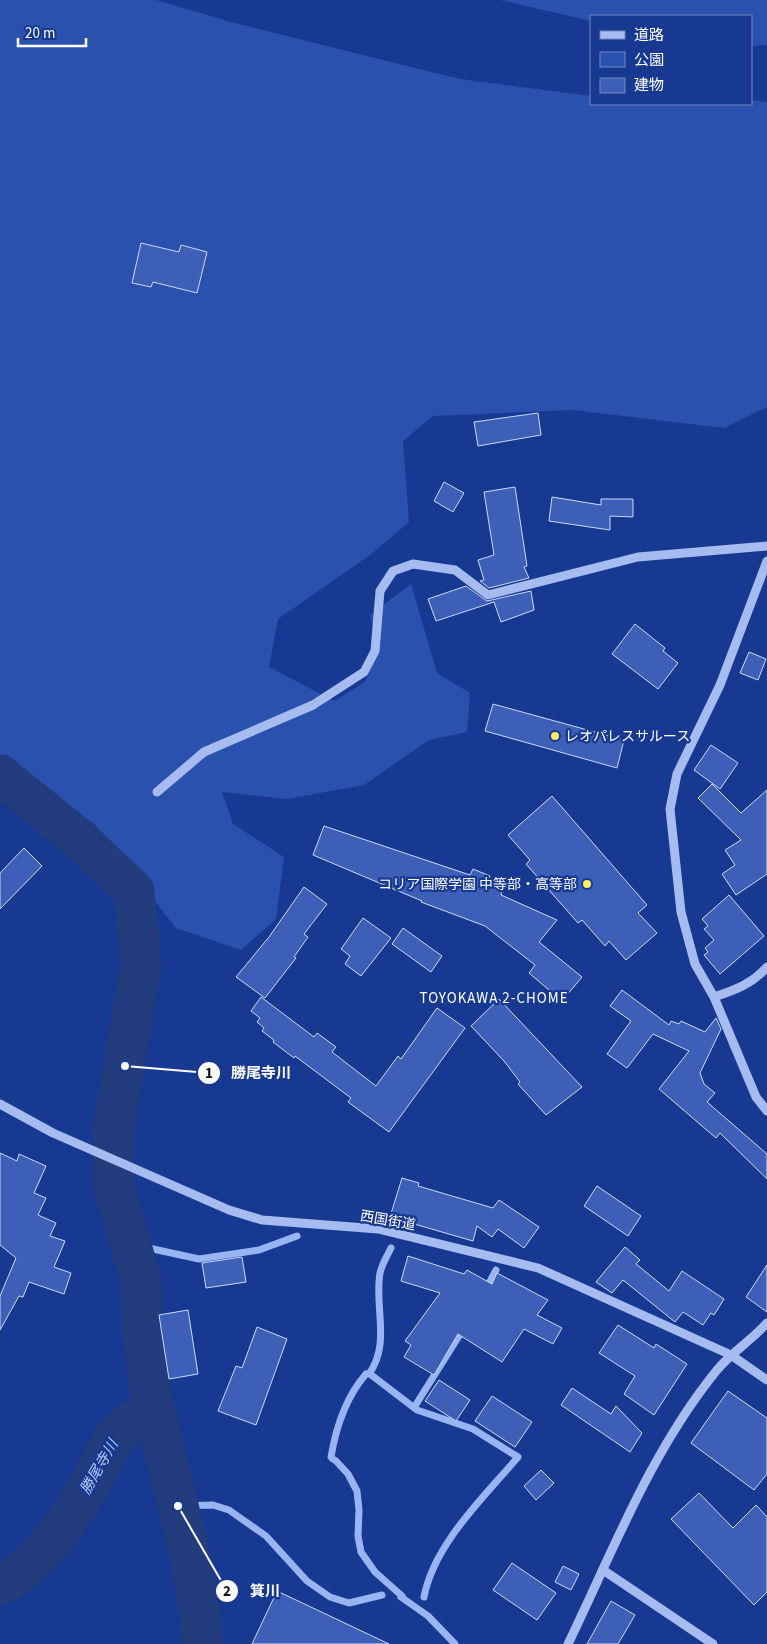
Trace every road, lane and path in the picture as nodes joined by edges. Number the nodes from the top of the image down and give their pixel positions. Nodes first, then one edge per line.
1 (767, 546) edge
2 (767, 561) edge
3 (157, 792) dead end
4 (767, 967) edge
5 (714, 996) junction
6 (0, 1104) edge
7 (767, 1111) edge
8 (767, 1323) edge
9 (731, 1355) junction
10 (767, 1380) edge
11 (604, 1570) junction
12 (568, 1644) edge
13 (713, 1644) edge

1 - 3 street
2 - 5 street
4 - 5 street
5 - 7 street
6 - 9 street, 西国街道
8 - 9 street
9 - 10 street, 西国街道
9 - 11 street
11 - 12 street
11 - 13 street

